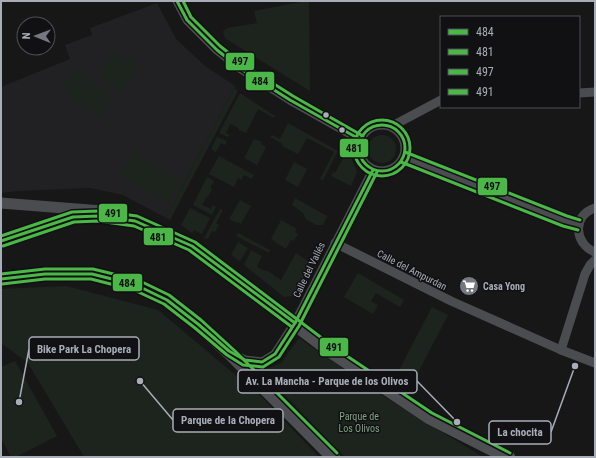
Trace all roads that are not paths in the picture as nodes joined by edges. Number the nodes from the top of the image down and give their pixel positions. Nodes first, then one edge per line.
1 (176, 1) edge
2 (595, 92) edge
3 (580, 93) edge
4 (440, 101) edge
5 (393, 128) junction
6 (361, 140) junction
7 (403, 157) junction
8 (373, 170) junction
9 (1, 203) edge
10 (595, 208) edge
11 (135, 222) junction
12 (579, 225) junction
13 (1, 241) edge
14 (335, 243) junction
15 (595, 252) edge
16 (595, 260) edge
17 (1, 279) edge
18 (295, 323) junction
19 (228, 351) junction
20 (565, 351) junction
21 (595, 361) edge
22 (333, 457) edge
23 (508, 457) edge

1 - 6 street
2 - 3 street
4 - 5 street
5 - 6 street
5 - 7 street
6 - 8 street
7 - 8 street
7 - 12 street
8 - 14 street, Calle del Vallés
9 - 11 street
10 - 12 street
11 - 13 main road
11 - 18 main road
12 - 15 street
14 - 18 street, Calle del Vallés
14 - 20 street, Calle del Ampurdan
16 - 20 street
17 - 19 main road
18 - 19 street, Calle del Vallés
18 - 23 main road
19 - 22 main road
20 - 21 street, Calle del Ampurdan

